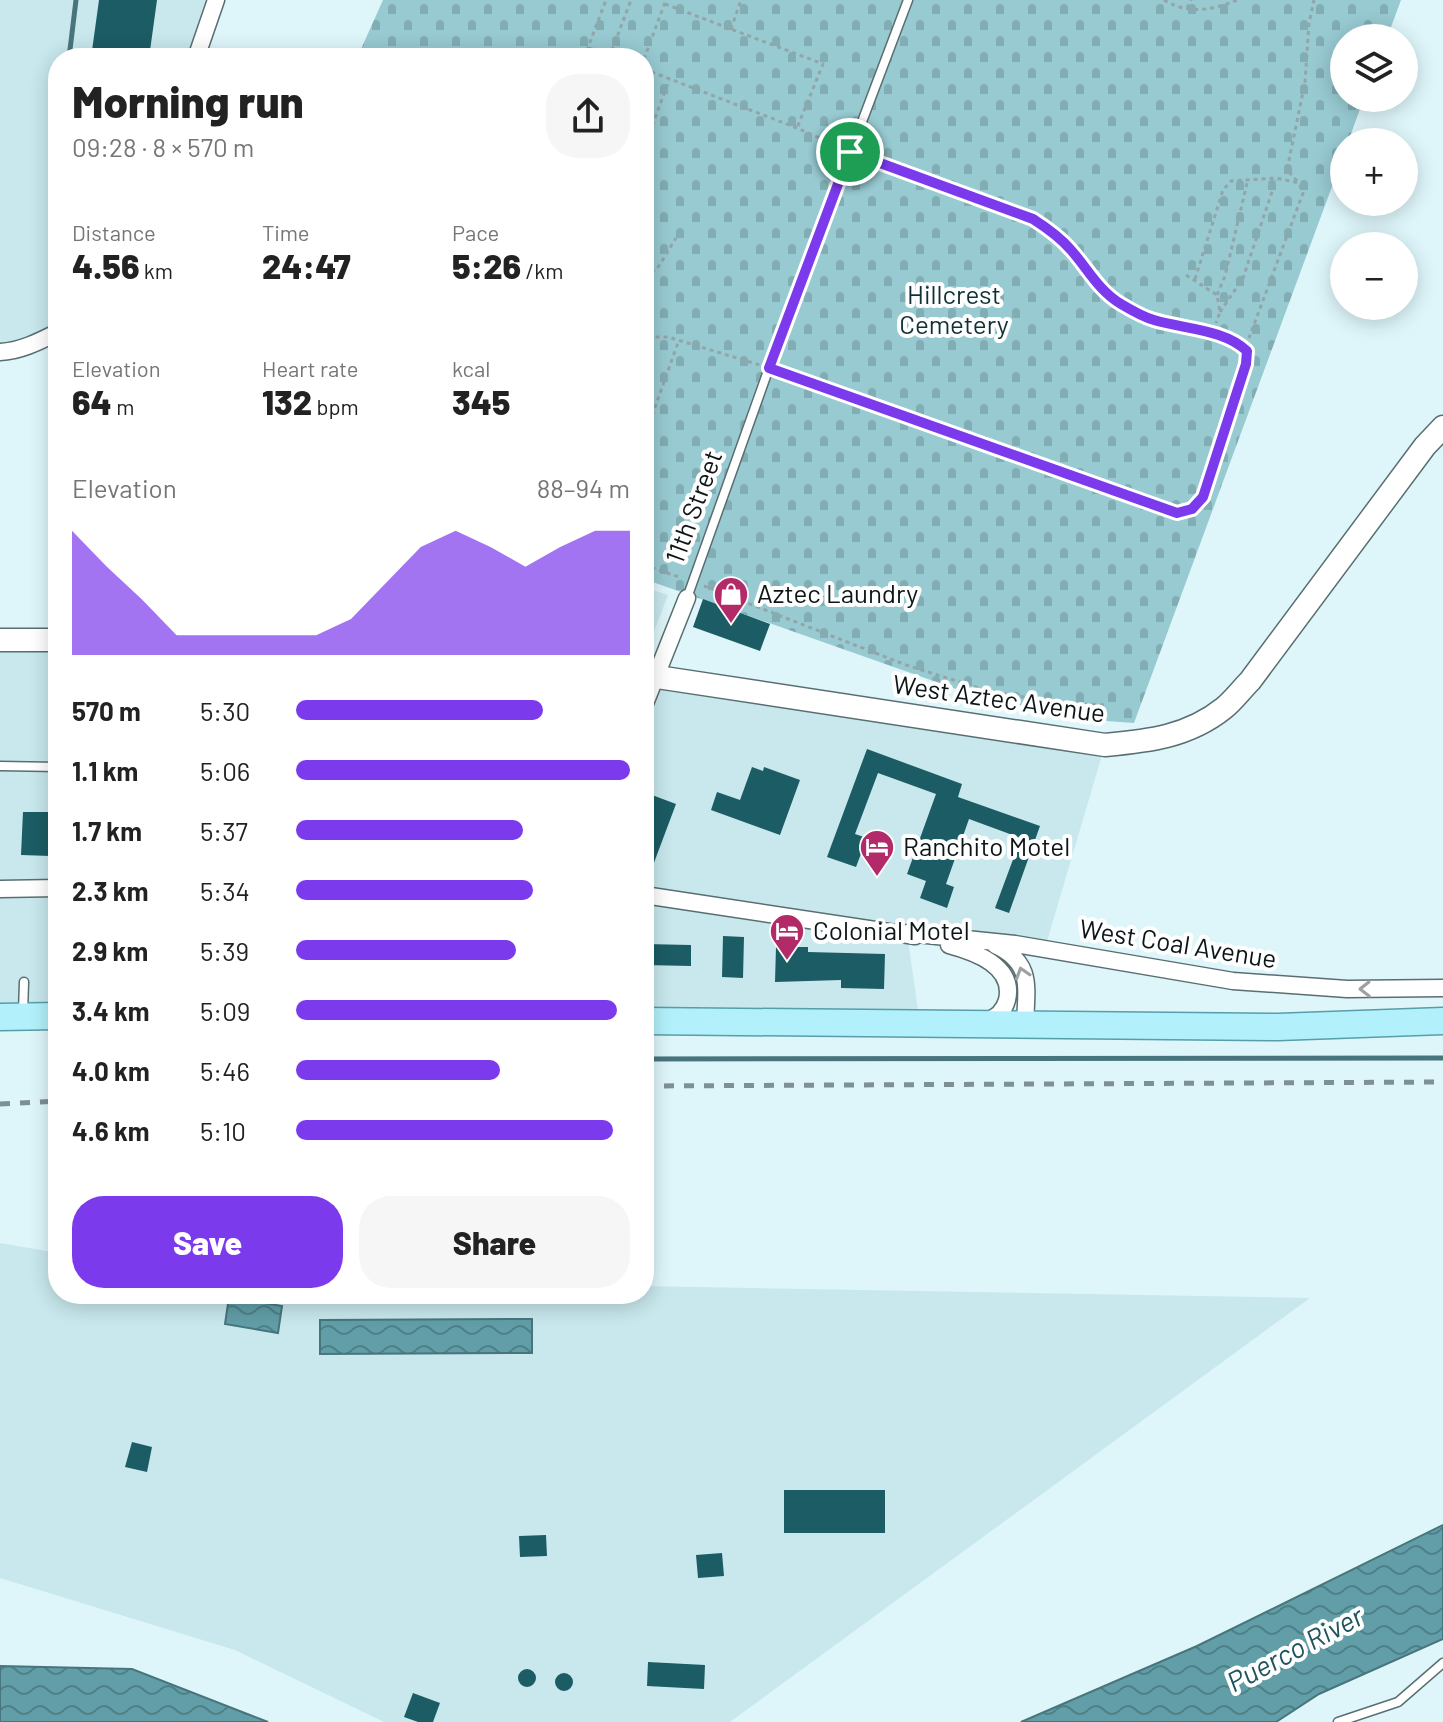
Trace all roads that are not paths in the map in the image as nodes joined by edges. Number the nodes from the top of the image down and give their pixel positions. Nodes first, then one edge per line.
1 (216, 0) edge
2 (908, 0) edge
3 (199, 48) edge
4 (850, 152) junction
5 (48, 337) edge
6 (0, 352) edge
7 (769, 368) junction
8 (1443, 427) edge
9 (690, 590) joint
10 (0, 640) edge
11 (48, 640) edge
12 (654, 667) edge
13 (654, 677) edge
14 (0, 766) edge
15 (48, 767) edge
16 (48, 888) edge
17 (0, 889) edge
18 (654, 896) edge
19 (907, 933) junction
20 (985, 941) junction
21 (24, 982) dead end
22 (1443, 988) edge
23 (48, 1016) edge
24 (11, 1017) edge
25 (654, 1021) edge
26 (1443, 1021) edge
27 (976, 1024) junction
28 (1025, 1025) junction
29 (1443, 1663) edge
30 (1338, 1722) edge

1 - 3 street
2 - 4 lane, 11th Street
4 - 7 lane, 11th Street
4 - 7 lane
5 - 6 street
7 - 9 lane, 11th Street
8 - 13 main road, West Aztec Avenue
9 - 12 street, 11th Street
10 - 11 main road
14 - 15 lane
16 - 17 street
18 - 19 street
19 - 20 street, West Coal Avenue
19 - 27 street
22 -> 20 street, West Coal Avenue
28 -> 20 street
21 - 24 lane
23 - 24 main road
25 - 27 main road
26 - 28 main road
27 - 28 main road
29 - 30 lane

